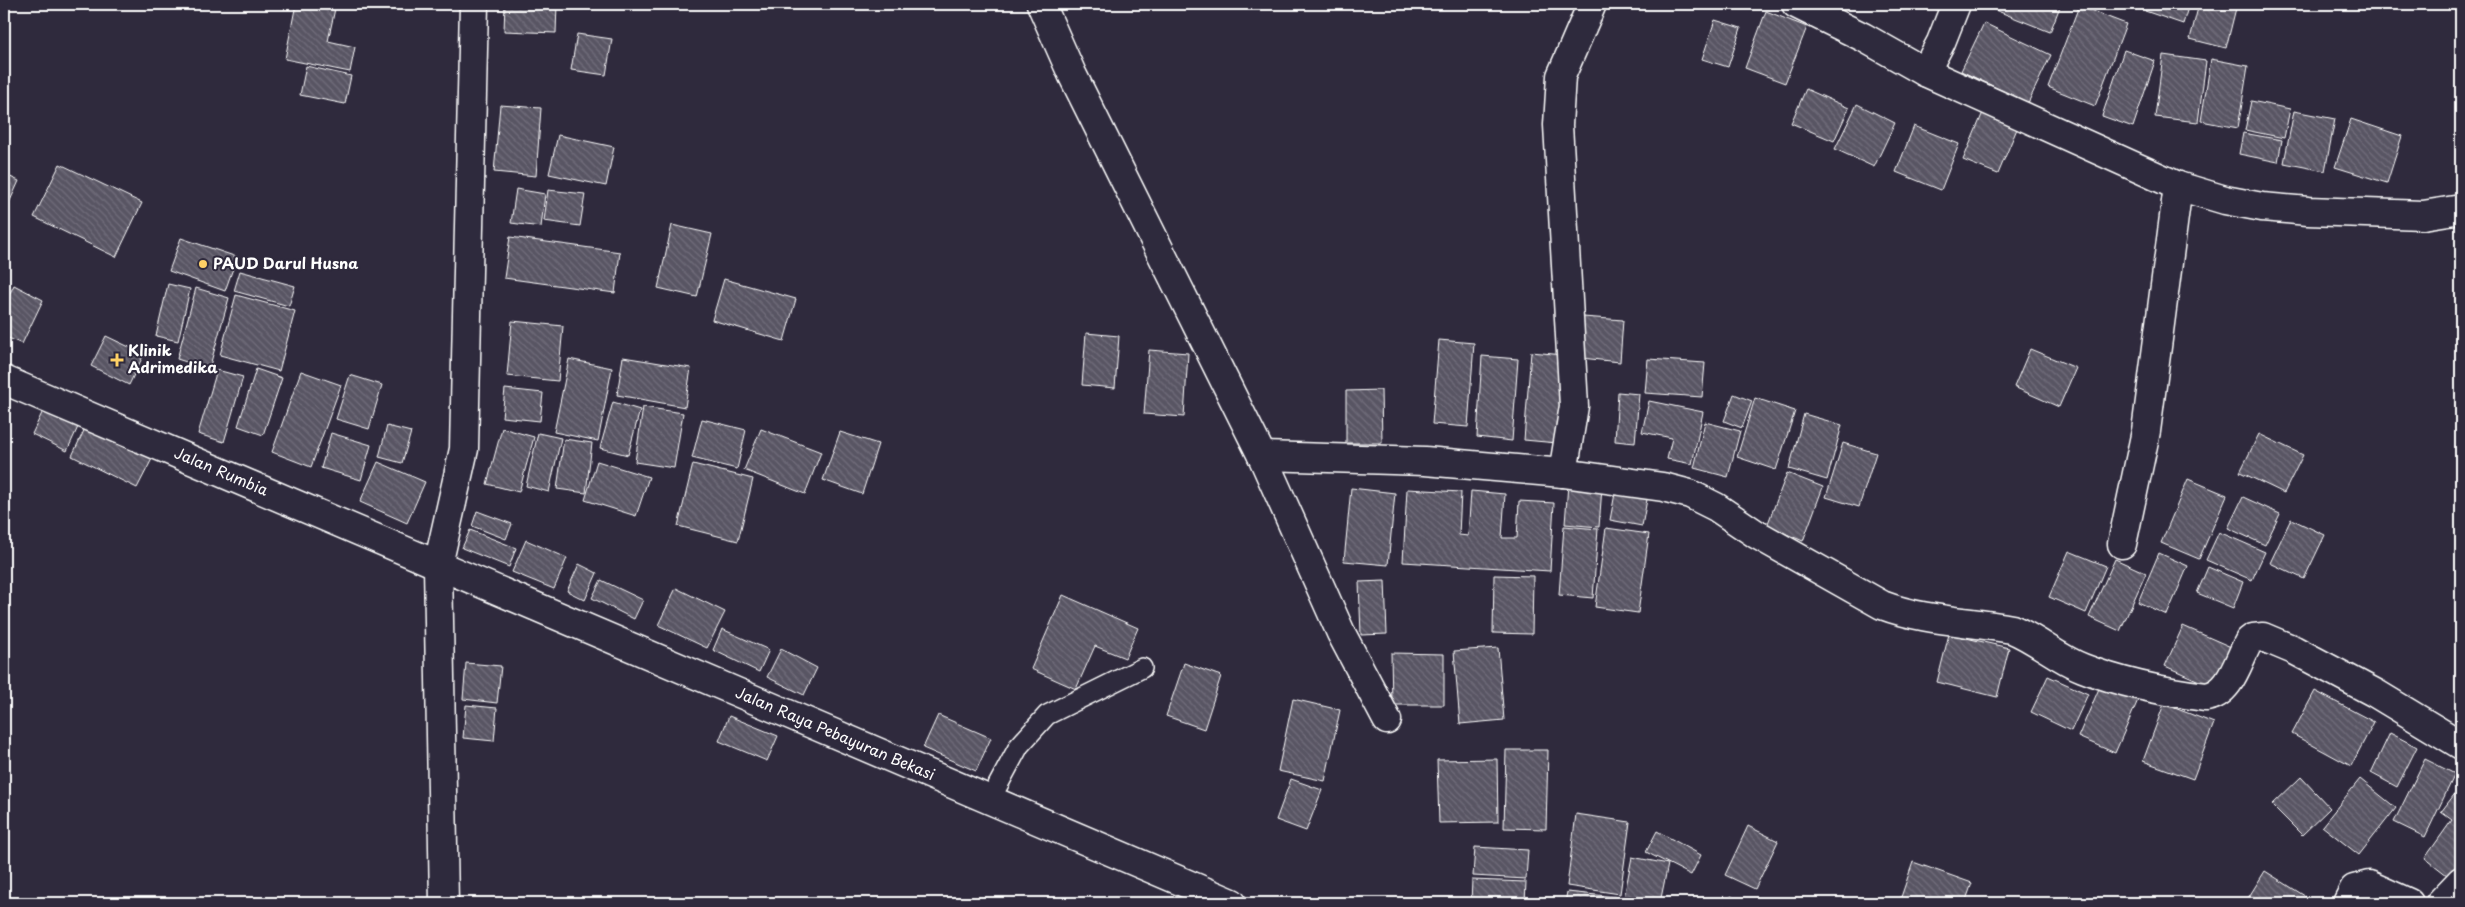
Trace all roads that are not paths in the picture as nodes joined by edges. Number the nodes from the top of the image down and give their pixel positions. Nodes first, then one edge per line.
1 (474, 4) edge
2 (1041, 4) edge
3 (1592, 4) edge
4 (1796, 4) edge
5 (1956, 4) edge
6 (1925, 72) junction
7 (2178, 186) junction
8 (2461, 209) edge
9 (4, 380) edge
10 (1262, 456) junction
11 (1563, 473) junction
12 (2122, 544) dead end
13 (438, 565) junction
14 (1142, 668) dead end
15 (1387, 720) dead end
16 (2461, 746) edge
17 (990, 800) junction
18 (2461, 881) edge
19 (444, 903) edge
20 (1232, 903) edge
21 (2347, 903) edge
22 (2409, 903) edge
23 (2440, 903) edge

1 - 13 street
2 - 10 street
3 - 11 street
4 - 6 street
5 - 6 street
6 - 7 street
7 - 8 street
7 - 12 street
9 - 13 street, Jalan Rumbia
10 - 11 street
10 - 15 street
11 - 16 street
13 - 17 street, Jalan Raya Pebayuran Bekasi
13 - 19 street
14 - 17 lane
17 - 20 street, Jalan Raya Pebayuran Bekasi
18 - 23 street
21 - 22 street

